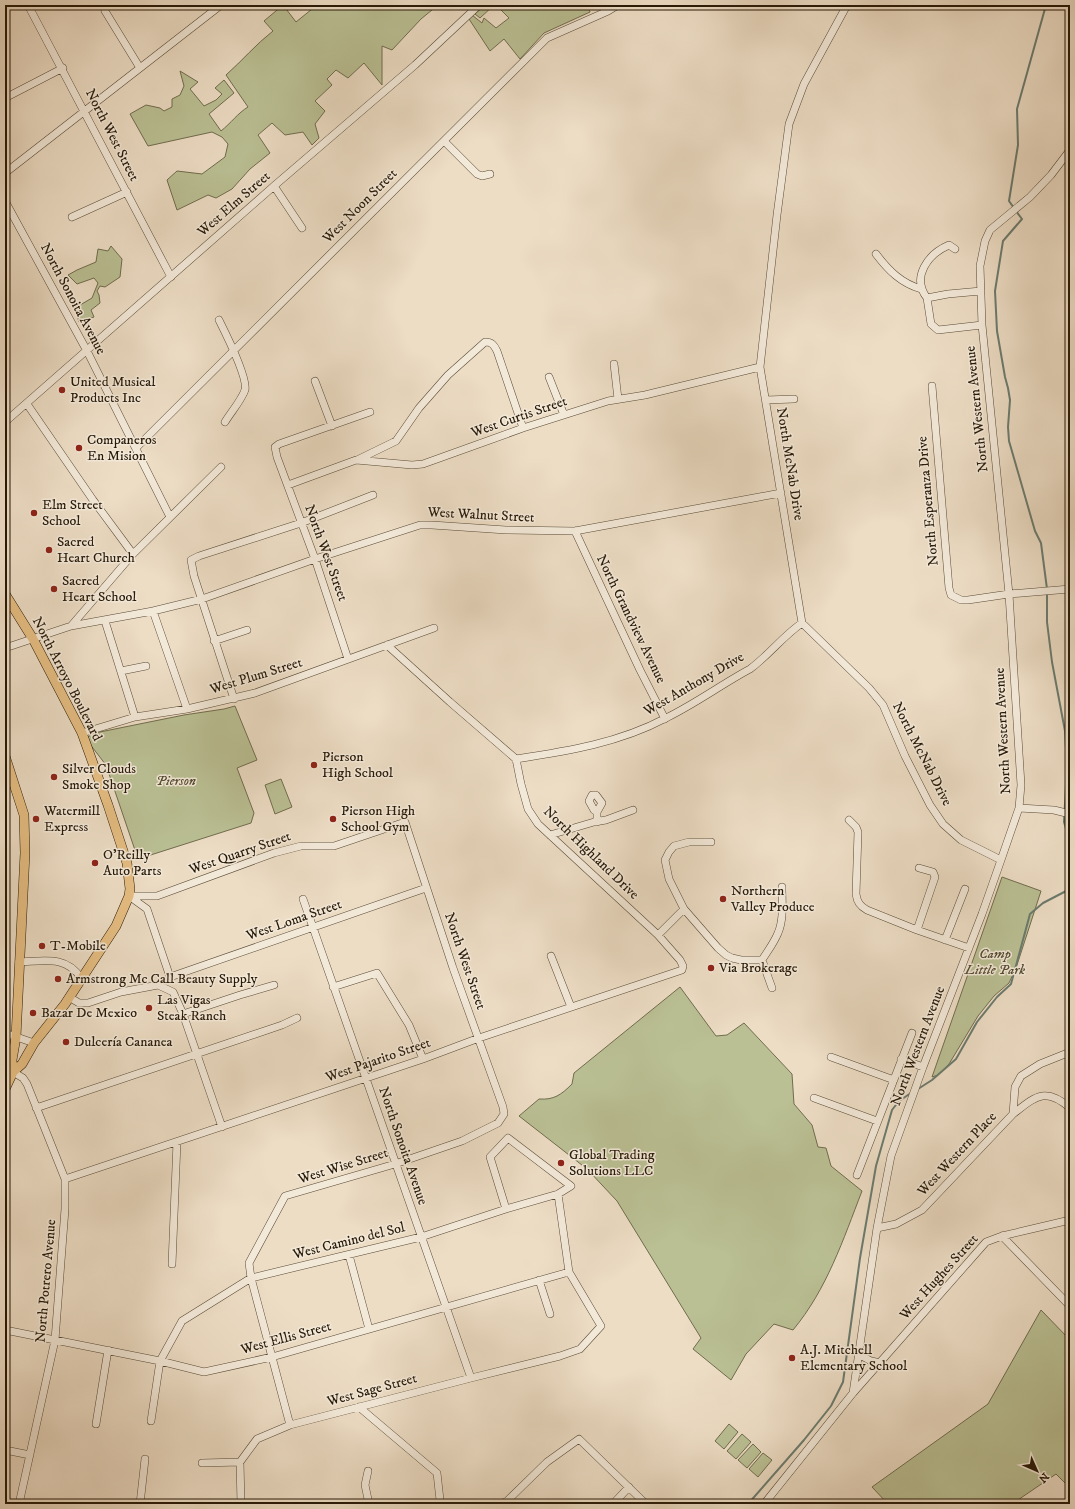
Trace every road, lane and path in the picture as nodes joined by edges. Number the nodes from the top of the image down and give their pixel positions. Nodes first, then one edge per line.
1 (28, 5) edge
2 (221, 5) edge
3 (480, 5) edge
4 (618, 5) edge
5 (847, 5) edge
6 (105, 11) dead end
7 (63, 68) junction
8 (140, 68) junction
9 (5, 98) edge
10 (85, 111) junction
11 (444, 141) junction
12 (1070, 150) edge
13 (5, 173) edge
14 (490, 174) dead end
15 (274, 186) junction
16 (127, 192) junction
17 (5, 201) edge
18 (72, 217) dead end
19 (302, 228) dead end
20 (955, 248) dead end
21 (876, 254) dead end
22 (171, 277) junction
23 (921, 290) junction
24 (981, 291) junction
25 (927, 298) junction
26 (218, 320) dead end
27 (982, 325) junction
28 (234, 350) junction
29 (87, 351) junction
30 (614, 364) dead end
31 (760, 367) junction
32 (549, 377) dead end
33 (315, 381) dead end
34 (932, 386) dead end
35 (618, 399) junction
36 (794, 399) dead end
37 (766, 400) junction
38 (27, 404) junction
39 (370, 412) dead end
40 (564, 414) junction
41 (5, 422) edge
42 (225, 422) dead end
43 (332, 426) junction
44 (523, 428) junction
45 (136, 448) junction
46 (356, 460) junction
47 (221, 467) dead end
48 (288, 485) junction
49 (781, 493) junction
50 (373, 495) dead end
51 (170, 517) junction
52 (301, 523) junction
53 (575, 530) junction
54 (133, 554) junction
55 (315, 559) junction
56 (1070, 590) edge
57 (5, 594) edge
58 (1009, 594) junction
59 (202, 599) junction
60 (153, 611) junction
61 (105, 621) junction
62 (802, 623) junction
63 (71, 626) junction
64 (434, 628) dead end
65 (247, 630) dead end
66 (33, 639) junction
67 (214, 641) junction
68 (388, 645) junction
69 (5, 648) edge
70 (348, 659) junction
71 (146, 666) dead end
72 (122, 671) junction
73 (234, 698) junction
74 (187, 709) junction
75 (135, 717) junction
76 (666, 719) junction
77 (82, 733) junction
78 (5, 756) edge
79 (516, 759) junction
80 (1019, 808) junction
81 (633, 810) dead end
82 (597, 812) dead end
83 (1070, 814) edge
84 (849, 820) dead end
85 (405, 822) joint
86 (597, 822) junction
87 (550, 835) junction
88 (711, 842) dead end
89 (1001, 860) junction
90 (919, 868) dead end
91 (782, 887) dead end
92 (426, 888) junction
93 (965, 889) dead end
94 (129, 896) junction
95 (303, 899) dead end
96 (684, 909) junction
97 (312, 927) junction
98 (917, 930) junction
99 (658, 935) junction
100 (945, 940) junction
101 (970, 948) junction
102 (676, 954) joint
103 (551, 956) dead end
104 (762, 960) junction
105 (19, 962) junction
106 (81, 978) junction
107 (274, 985) dead end
108 (333, 987) junction
109 (772, 988) dead end
110 (69, 997) junction
111 (571, 1008) junction
112 (183, 1014) junction
113 (297, 1018) dead end
114 (5, 1033) edge
115 (912, 1033) dead end
116 (16, 1037) junction
117 (479, 1038) junction
118 (34, 1043) junction
119 (1070, 1052) edge
120 (196, 1053) junction
121 (831, 1058) dead end
122 (902, 1058) junction
123 (422, 1059) junction
124 (923, 1067) junction
125 (13, 1072) junction
126 (366, 1079) junction
127 (894, 1080) junction
128 (5, 1089) edge
129 (814, 1098) dead end
130 (504, 1107) joint
131 (36, 1108) junction
132 (1070, 1108) edge
133 (1013, 1114) junction
134 (877, 1121) junction
135 (222, 1127) junction
136 (177, 1142) junction
137 (395, 1164) junction
138 (857, 1175) dead end
139 (65, 1180) junction
140 (558, 1194) junction
141 (506, 1209) junction
142 (1070, 1220) edge
143 (877, 1228) junction
144 (1002, 1236) junction
145 (421, 1237) junction
146 (349, 1255) junction
147 (172, 1264) dead end
148 (569, 1272) junction
149 (251, 1278) junction
150 (539, 1280) junction
151 (1070, 1306) edge
152 (446, 1307) junction
153 (550, 1314) dead end
154 (369, 1329) junction
155 (5, 1330) edge
156 (55, 1340) junction
157 (108, 1350) junction
158 (858, 1354) junction
159 (272, 1357) junction
160 (160, 1361) junction
161 (881, 1362) junction
162 (470, 1378) junction
163 (852, 1393) junction
164 (359, 1407) junction
165 (151, 1422) dead end
166 (96, 1424) dead end
167 (290, 1425) junction
168 (5, 1450) edge
169 (30, 1455) junction
170 (145, 1459) dead end
171 (240, 1462) junction
172 (202, 1463) dead end
173 (368, 1471) dead end
174 (629, 1487) junction
175 (19, 1504) edge
176 (140, 1504) edge
177 (241, 1504) edge
178 (369, 1504) edge
179 (438, 1504) edge
180 (501, 1504) edge
181 (613, 1504) edge
182 (646, 1504) edge
183 (764, 1504) edge

1 - 7 street, North West Street
2 - 8 street
3 - 15 street, West Elm Street
4 - 11 street, West Noon Street
5 - 31 street, North McNab Drive
6 - 8 street
7 - 9 street
7 - 10 street, North West Street
8 - 10 street
10 - 13 street
10 - 16 street, North West Street
11 - 14 street
11 - 28 street, West Noon Street
12 - 24 street, North Western Avenue
15 - 19 street
15 - 22 street, West Elm Street
16 - 18 street
16 - 22 street, North West Street
17 - 29 street, North Sonoita Avenue
20 - 23 street
21 - 23 street
22 - 29 street, West Elm Street
23 - 25 street
24 - 25 street
24 - 27 street, North Western Avenue
25 - 27 street
26 - 28 street
27 - 58 street, North Western Avenue
28 - 42 street
28 - 45 street, West Noon Street
29 - 38 street, West Elm Street
29 - 45 street, North Sonoita Avenue
30 - 35 street
31 - 35 street, West Curtis Street
31 - 37 street, North McNab Drive
32 - 40 street
33 - 43 street
34 - 58 street, North Esperanza Drive
35 - 40 street, West Curtis Street
36 - 37 street
37 - 49 street, North McNab Drive
38 - 41 street, West Elm Street
38 - 54 street
39 - 43 street
40 - 44 street, West Curtis Street
43 - 48 street, North West Street
44 - 46 street, West Curtis Street
44 - 46 street
45 - 51 street, North Sonoita Avenue
46 - 48 street, West Curtis Street
47 - 51 street
48 - 52 street, North West Street
49 - 53 street, West Walnut Street
49 - 62 street, North McNab Drive
50 - 52 street
51 - 54 street
52 - 55 street, North West Street
52 - 59 street
53 - 55 street, West Walnut Street
53 - 76 street, North Grandview Avenue
54 - 63 street
55 - 59 street, West Walnut Street
55 - 70 street, North West Street
56 - 58 street
57 - 66 main road, North Arroyo Boulevard
58 - 80 street, North Western Avenue
59 - 60 street, West Walnut Street
59 - 67 street
60 - 61 street, West Walnut Street
60 - 74 street
61 - 63 street, West Walnut Street
61 - 72 street
62 - 76 street, West Anthony Drive
62 - 89 street, North McNab Drive
63 - 66 street, West Walnut Street
64 - 68 street, West Plum Street
65 - 67 street
66 - 69 street, West Walnut Street
66 - 77 main road, North Arroyo Boulevard
67 - 73 street
68 - 70 street, West Plum Street
68 - 79 street
70 - 73 street, West Plum Street
71 - 72 street
72 - 75 street
73 - 74 street, West Plum Street
74 - 75 street, West Plum Street
75 - 77 street, West Plum Street
76 - 79 street, West Anthony Drive
77 - 94 main road, North Arroyo Boulevard
78 - 105 main road
79 - 87 street, North Highland Drive
80 - 83 street
80 - 89 street, North Western Avenue
81 - 86 street
82 - 86 street
84 - 98 street
85 - 92 street, North West Street
85 - 94 street, West Quarry Street
86 - 87 street
87 - 99 street, North Highland Drive
88 - 96 street
89 - 101 street, North Western Avenue
90 - 98 street
91 - 104 street
92 - 97 street, West Loma Street
92 - 117 street, North West Street
93 - 100 street
94 - 97 street, West Loma Street
94 - 106 main road, North Arroyo Boulevard
95 - 97 street, North Sonoita Avenue
96 - 99 street
96 - 104 street
97 - 108 street, North Sonoita Avenue
98 - 100 street
99 - 102 street, North Highland Drive
100 - 101 street
101 - 124 street, North Western Avenue
102 - 111 street, West Pajarito Street
103 - 111 street
104 - 109 street
105 - 106 street
105 - 116 main road
106 - 110 main road, North Arroyo Boulevard
107 - 112 street
108 - 123 street
108 - 126 street, North Sonoita Avenue
110 - 112 street
110 - 118 main road, North Arroyo Boulevard
111 - 117 street, West Pajarito Street
112 - 120 street
113 - 120 street
114 - 116 street
115 - 122 street
116 - 118 street
116 - 125 main road
117 - 123 street, West Pajarito Street
117 - 130 street, North West Street
118 - 125 main road, North Arroyo Boulevard
119 - 133 street, West Western Place
120 - 131 street
120 - 135 street
121 - 127 street
122 - 124 street
122 - 127 street
123 - 126 street, West Pajarito Street
124 - 143 street, North Western Avenue
125 - 128 main road
125 - 131 street, North Potrero Avenue
126 - 135 street, West Pajarito Street
126 - 137 street, North Sonoita Avenue
127 - 134 street
129 - 134 street
130 - 137 street, West Wise Street
131 - 139 street, North Potrero Avenue
132 - 133 street
133 - 143 street, West Western Place
134 - 138 street
135 - 136 street, West Pajarito Street
136 - 139 street, West Pajarito Street
136 - 147 street
137 - 145 street, North Sonoita Avenue
137 - 149 street, West Wise Street
139 - 156 street, North Potrero Avenue
140 - 141 street, West Camino del Sol
140 - 141 street, West Camino del Sol
140 - 148 street
141 - 145 street, West Camino del Sol
142 - 144 street, West Hughes Street
143 - 158 street, North Western Avenue
144 - 151 street
144 - 161 street, West Hughes Street
145 - 146 street, West Camino del Sol
145 - 152 street, North Sonoita Avenue
146 - 149 street, West Camino del Sol
146 - 154 street
148 - 150 street, West Ellis Street
148 - 162 street, West Sage Street
149 - 159 street, West Wise Street
149 - 160 street, West Camino del Sol
150 - 152 street, West Ellis Street
150 - 153 street
152 - 154 street, West Ellis Street
152 - 162 street, North Sonoita Avenue
154 - 159 street, West Ellis Street
155 - 156 street, West Ellis Street
156 - 157 street, West Ellis Street
156 - 169 street, North Potrero Avenue
157 - 160 street, West Ellis Street
157 - 166 street
158 - 161 street
158 - 163 street, North Western Avenue
159 - 160 street, West Ellis Street
159 - 167 street, West Wise Street
160 - 165 street
161 - 163 street, West Hughes Street
162 - 164 street, West Sage Street
163 - 183 street, West Hughes Street
164 - 167 street, West Sage Street
164 - 179 street
167 - 171 street, West Sage Street
168 - 169 street
169 - 175 street, North Potrero Avenue
170 - 176 street
171 - 172 street
171 - 177 street
173 - 178 street
174 - 180 street
174 - 181 street
174 - 182 street

